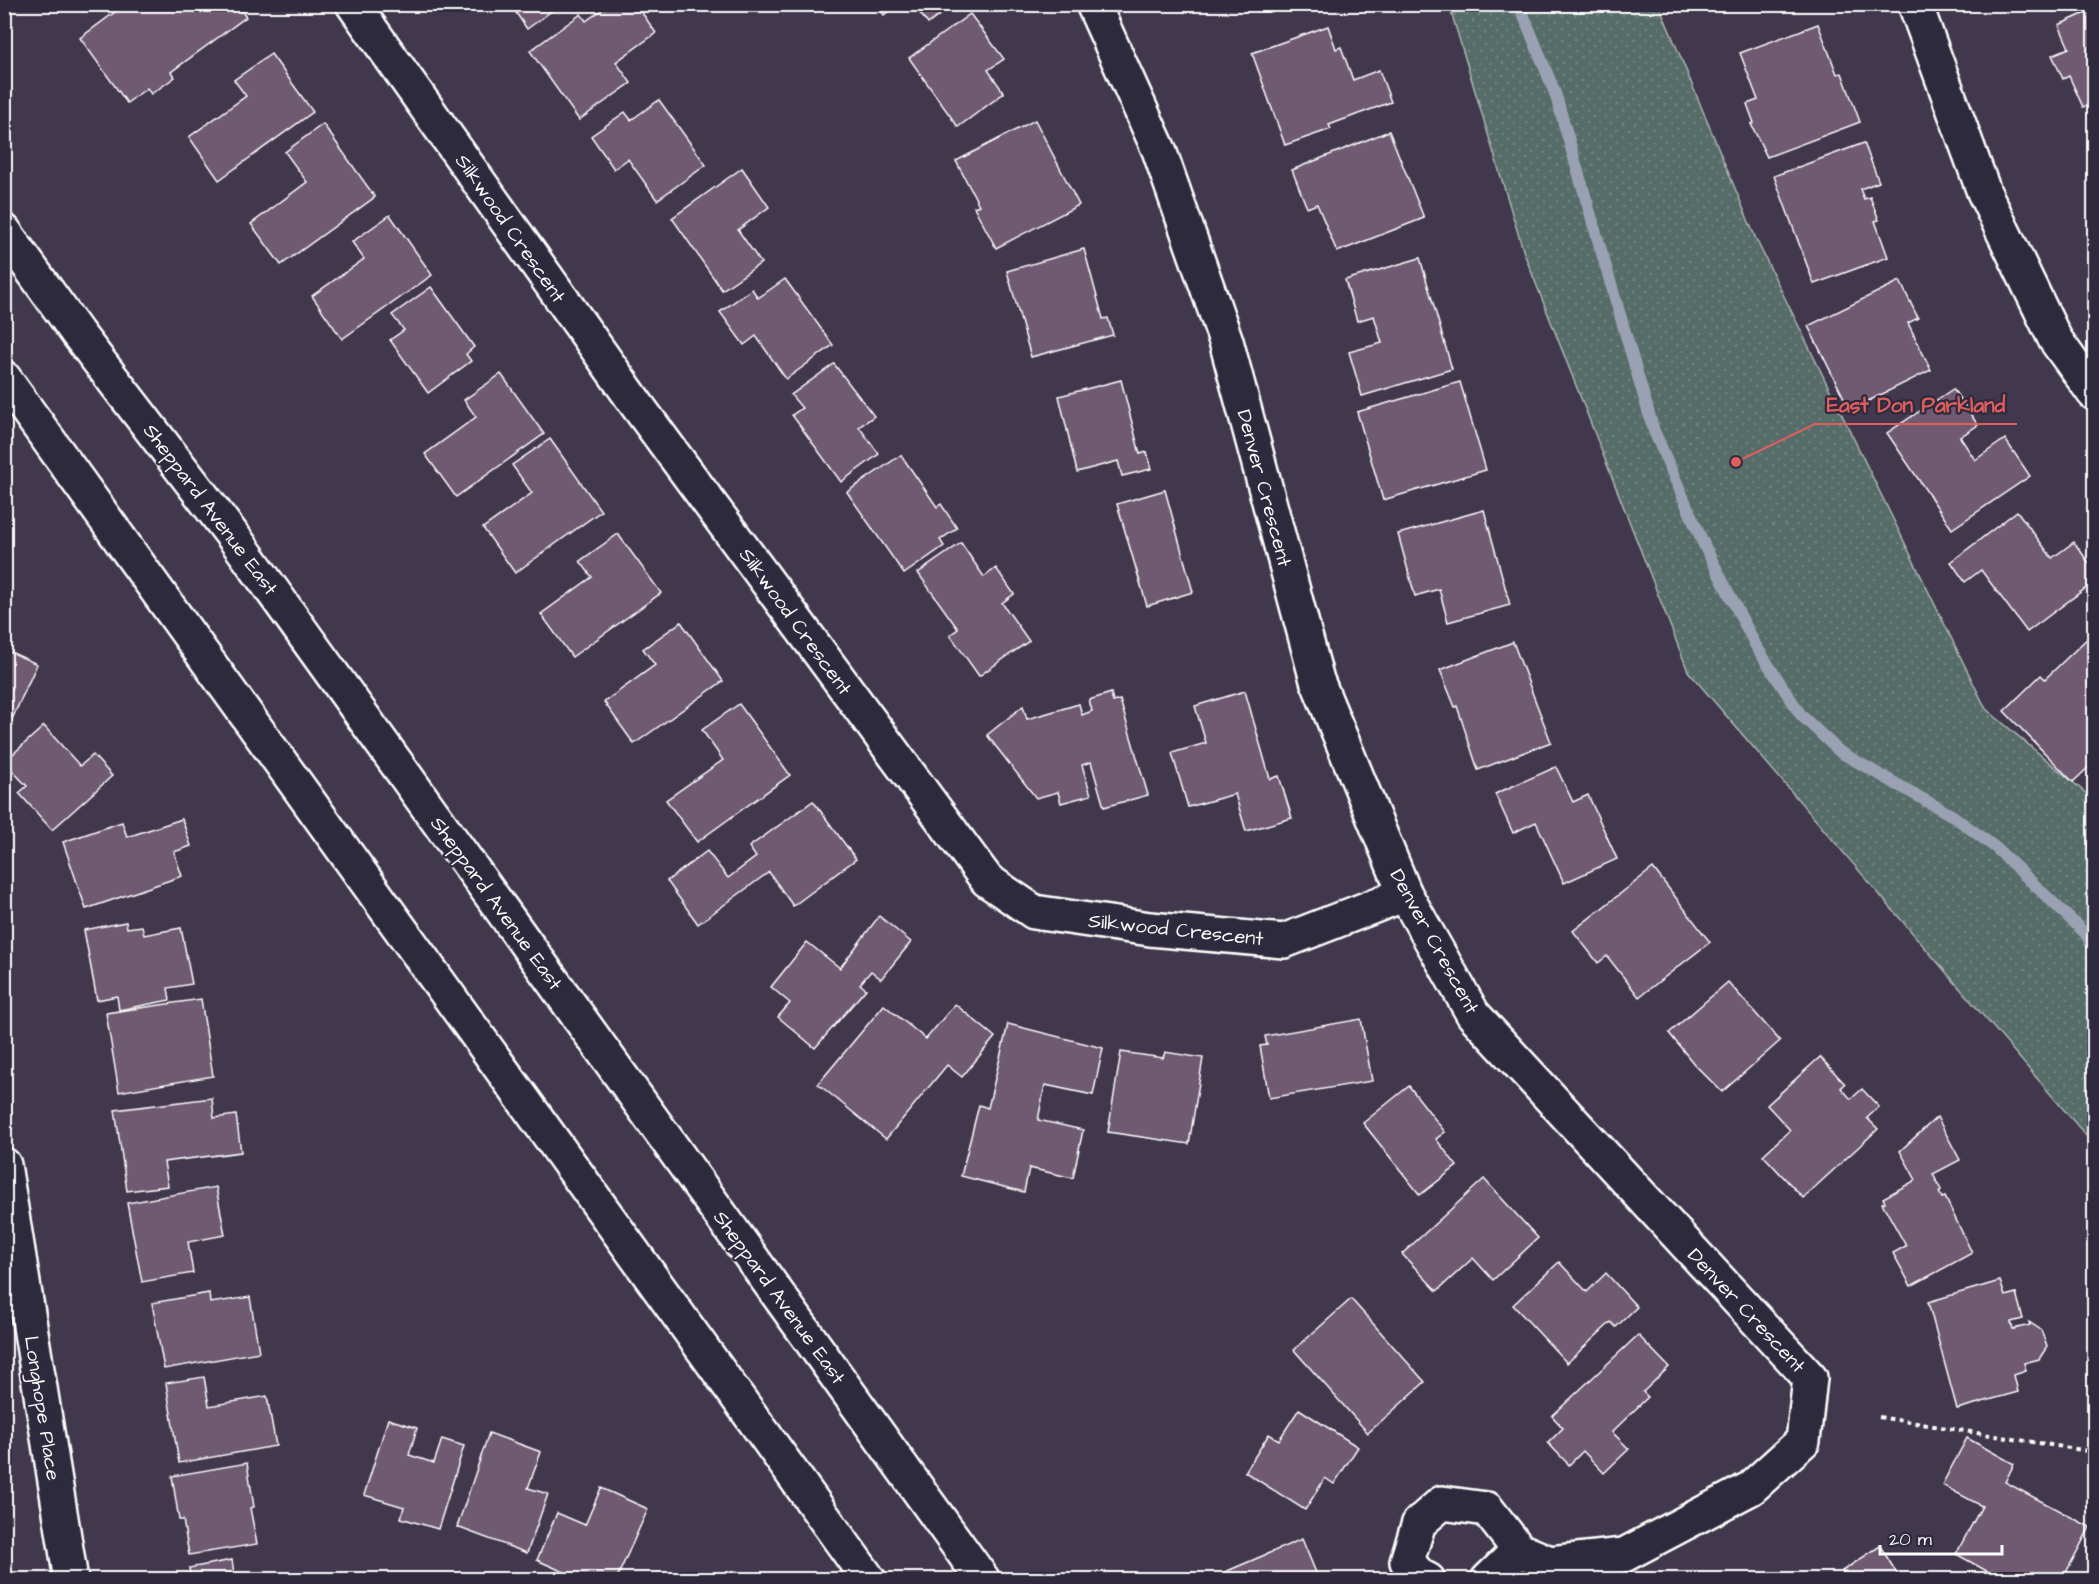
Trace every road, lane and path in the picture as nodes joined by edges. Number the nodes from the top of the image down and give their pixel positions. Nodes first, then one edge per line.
1 (353, 4) edge
2 (1093, 4) edge
3 (1915, 4) edge
4 (4, 231) edge
5 (4, 378) edge
6 (2094, 393) edge
7 (1405, 894) junction
8 (4, 1165) edge
9 (1879, 1417) dead end
10 (2094, 1452) edge
11 (1519, 1550) junction
12 (71, 1580) edge
13 (869, 1580) edge
14 (983, 1580) edge
15 (1428, 1580) edge
16 (1488, 1580) edge

1 - 7 street, Silkwood Crescent
2 - 7 street, Denver Crescent
3 - 6 street
4 - 14 street, Sheppard Avenue East
5 - 13 street
7 - 11 street, Denver Crescent
8 - 12 street, Longhope Place
9 - 10 path
11 - 15 street
11 - 16 street

